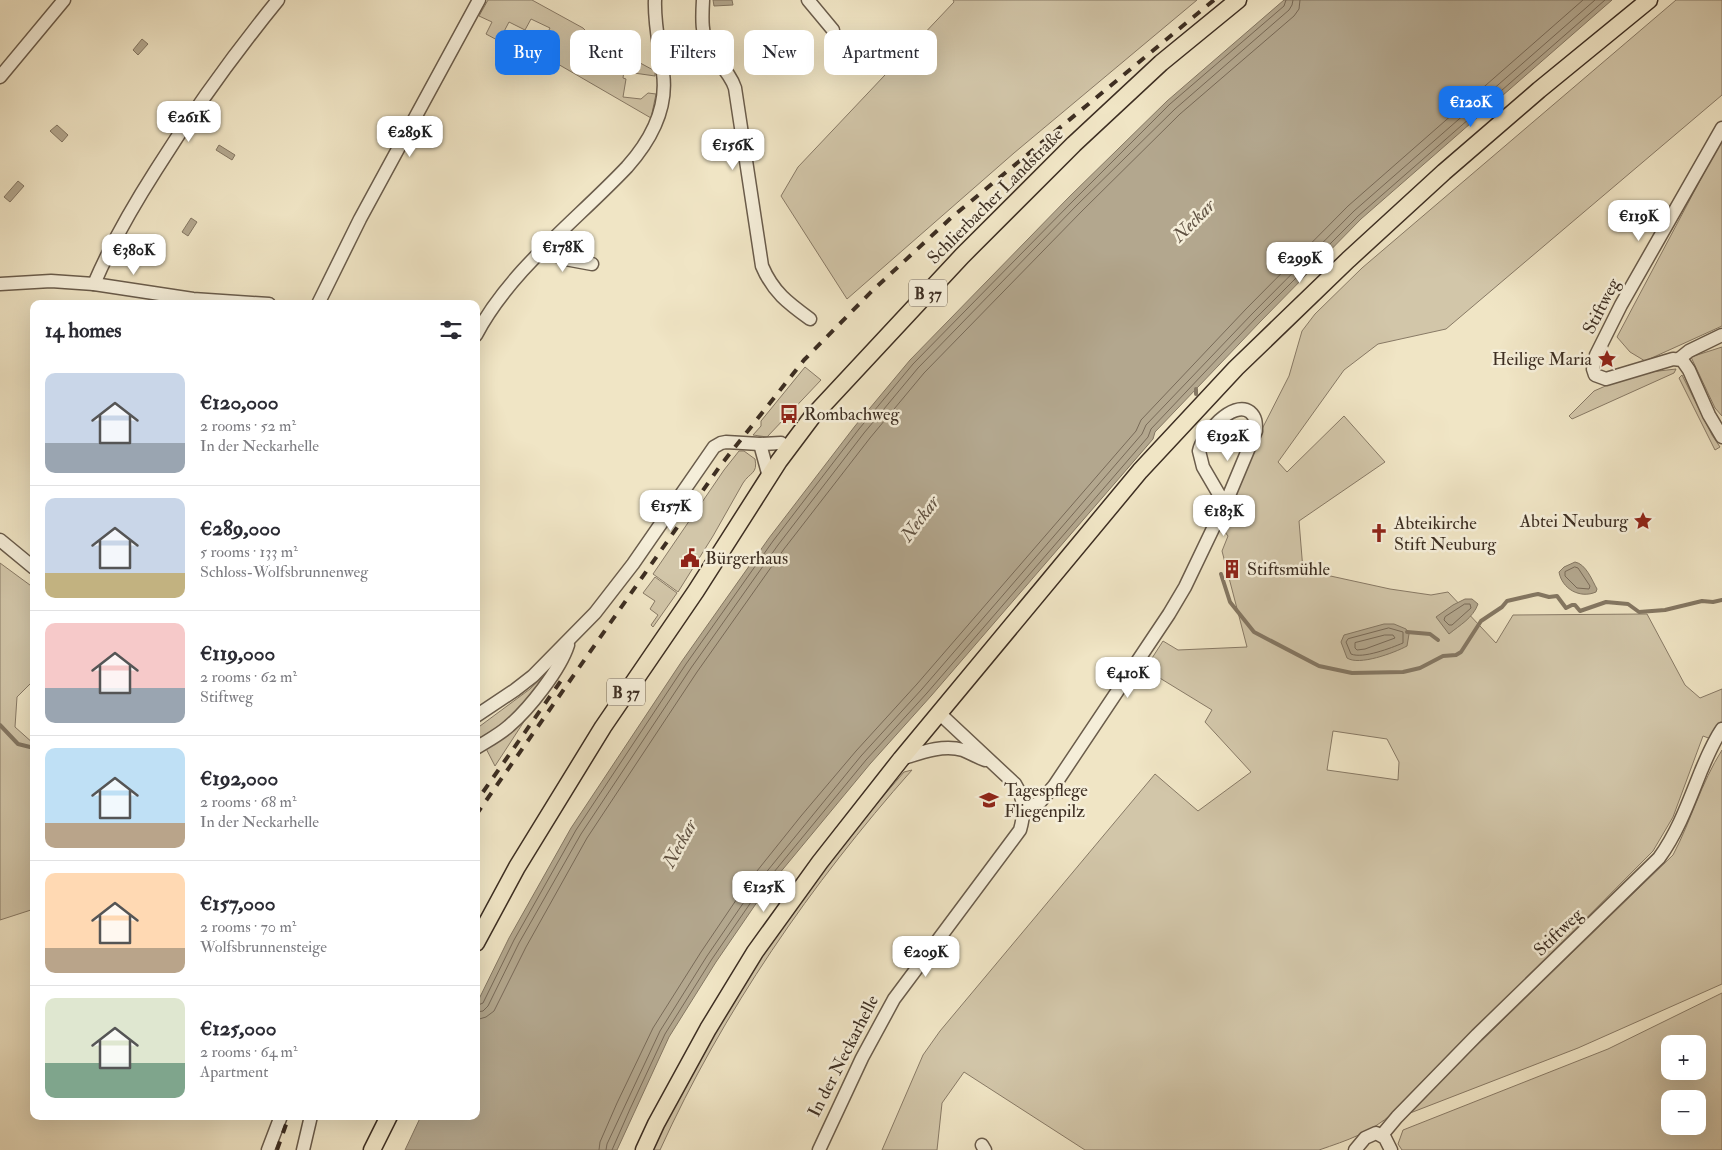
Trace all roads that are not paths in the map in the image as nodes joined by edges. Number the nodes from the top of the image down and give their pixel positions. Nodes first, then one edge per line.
1 (64, 0) edge
2 (278, 0) edge
3 (479, 0) edge
4 (655, 0) edge
5 (703, 0) edge
6 (808, 0) edge
7 (1238, 0) edge
8 (1648, 0) edge
9 (833, 30) dead end
10 (0, 77) edge
11 (1722, 128) edge
12 (544, 250) junction
13 (592, 264) dead end
14 (0, 284) edge
15 (94, 284) junction
16 (208, 300) edge
17 (320, 300) edge
18 (810, 319) dead end
19 (480, 328) edge
20 (1722, 334) edge
21 (1678, 359) junction
22 (1722, 437) edge
23 (760, 444) junction
24 (788, 448) junction
25 (769, 478) junction
26 (1224, 503) junction
27 (0, 540) edge
28 (30, 565) edge
29 (570, 640) junction
30 (480, 713) edge
31 (939, 713) junction
32 (1722, 729) edge
33 (480, 746) edge
34 (901, 759) junction
35 (992, 762) junction
36 (1024, 810) junction
37 (480, 936) edge
38 (279, 1120) edge
39 (310, 1120) edge
40 (387, 1120) edge
41 (1382, 1135) junction
42 (268, 1150) edge
43 (303, 1150) edge
44 (372, 1150) edge
45 (644, 1150) edge
46 (819, 1150) edge
47 (1355, 1150) edge
48 (1391, 1150) edge

1 - 10 street
2 - 15 street
3 - 17 street
4 - 12 street
5 - 18 street
6 - 9 street
7 - 24 main road, Schlierbacher Landstraße / B 37
8 - 31 main road
11 - 21 street, Stiftweg
12 - 13 street
12 - 19 street
14 - 15 street
15 - 16 street
20 - 21 street
21 - 22 street
23 - 24 street
23 - 25 street
23 - 29 street
24 - 25 main road, Schlierbacher Landstraße / B 37
25 - 37 main road, Schlierbacher Landstraße / B 37
26 - 26 street
26 - 36 street
27 - 28 street
29 - 30 street
29 - 33 street
31 - 34 main road
31 - 35 street
32 - 41 street, Stiftweg
34 - 35 street
34 - 45 main road
35 - 36 street
36 - 46 street, In der Neckarhelle
38 - 42 street
39 - 43 street
40 - 44 main road
41 - 47 street
41 - 48 street

